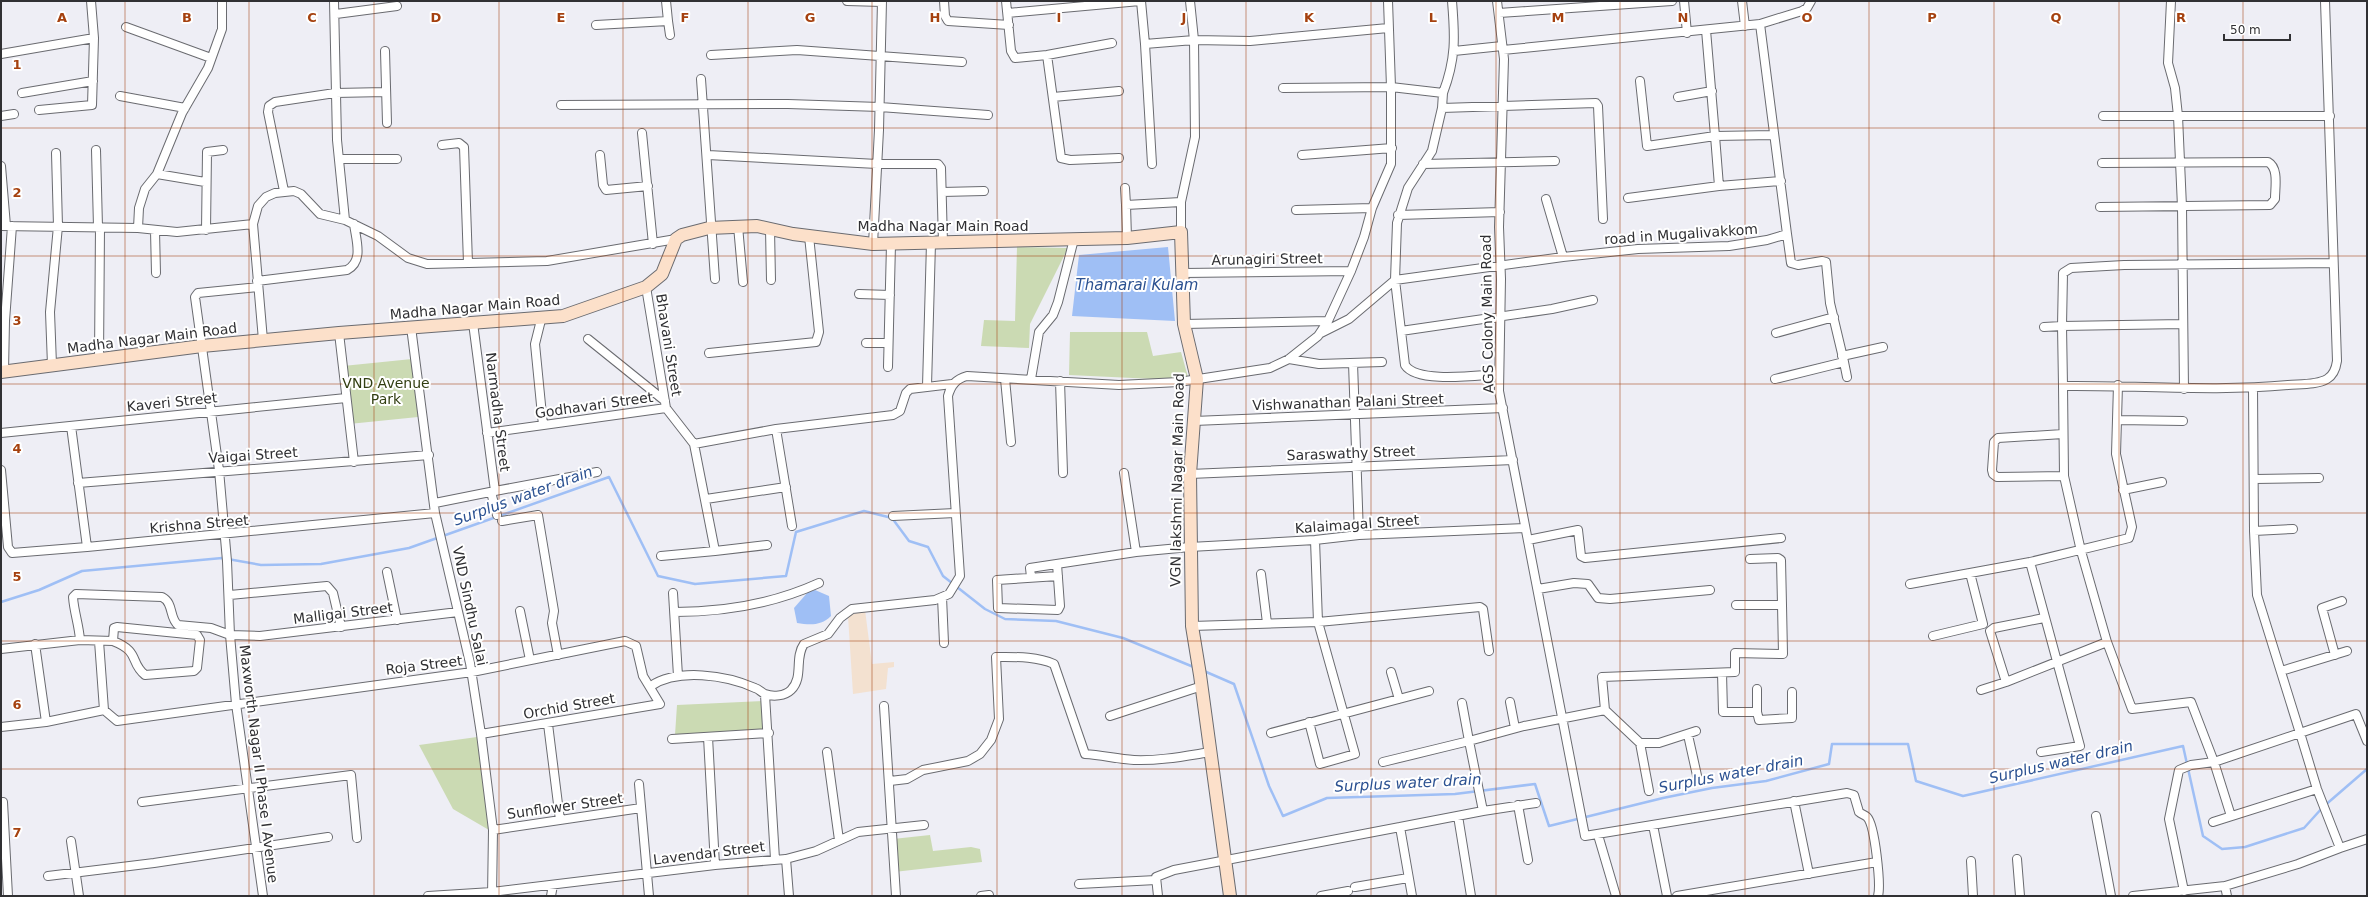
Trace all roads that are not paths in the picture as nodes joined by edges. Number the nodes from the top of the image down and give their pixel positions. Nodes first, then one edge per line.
1 (92, 1) edge
2 (222, 1) edge
3 (334, 1) edge
4 (666, 1) edge
5 (847, 1) edge
6 (882, 1) edge
7 (944, 1) edge
8 (1006, 1) edge
9 (1140, 1) edge
10 (1190, 1) edge
11 (1388, 1) edge
12 (1452, 1) edge
13 (1497, 1) edge
14 (1672, 1) edge
15 (1684, 1) edge
16 (1742, 1) edge
17 (1811, 1) edge
18 (2171, 1) edge
19 (2325, 1) edge
20 (397, 6) dead end
21 (1008, 13) junction
22 (1499, 13) junction
23 (336, 14) junction
24 (668, 21) junction
25 (1760, 24) junction
26 (596, 25) dead end
27 (1009, 25) junction
28 (1745, 26) junction
29 (126, 27) dead end
30 (1388, 28) junction
31 (1706, 30) junction
32 (1687, 33) junction
33 (670, 35) dead end
34 (94, 38) junction
35 (1194, 40) junction
36 (1112, 43) dead end
37 (1145, 44) junction
38 (1502, 48) junction
39 (385, 51) dead end
40 (1454, 51) junction
41 (1, 54) edge
42 (711, 55) dead end
43 (1047, 55) junction
44 (881, 56) junction
45 (212, 58) junction
46 (962, 62) dead end
47 (701, 79) dead end
48 (1640, 81) dead end
49 (93, 82) junction
50 (1283, 88) dead end
51 (1391, 88) junction
52 (1119, 91) dead end
53 (1712, 91) junction
54 (386, 92) junction
55 (22, 93) dead end
56 (335, 93) junction
57 (1443, 93) junction
58 (120, 96) dead end
59 (1054, 97) junction
60 (1678, 97) dead end
61 (703, 104) junction
62 (561, 105) dead end
63 (880, 107) junction
64 (1502, 107) junction
65 (185, 108) junction
66 (1442, 108) junction
67 (40, 110) dead end
68 (14, 114) dead end
69 (988, 115) dead end
70 (1, 116) edge
71 (2103, 116) dead end
72 (2178, 116) junction
73 (2330, 116) junction
74 (387, 123) dead end
75 (642, 133) dead end
76 (1773, 135) junction
77 (1715, 136) junction
78 (442, 145) dead end
79 (1392, 148) junction
80 (96, 150) dead end
81 (223, 150) dead end
82 (56, 154) dead end
83 (600, 155) dead end
84 (708, 155) junction
85 (1302, 155) dead end
86 (1119, 158) dead end
87 (339, 159) junction
88 (397, 159) dead end
89 (1555, 161) dead end
90 (1501, 162) junction
91 (2102, 163) dead end
92 (877, 164) junction
93 (1152, 164) dead end
94 (1423, 164) junction
95 (2180, 164) junction
96 (1, 166) edge
97 (157, 174) junction
98 (1781, 181) junction
99 (205, 182) junction
100 (648, 186) junction
101 (1719, 186) junction
102 (1125, 188) dead end
103 (284, 191) junction
104 (984, 191) dead end
105 (942, 192) junction
106 (1628, 198) dead end
107 (1546, 199) dead end
108 (1181, 202) junction
109 (1126, 205) junction
110 (2100, 207) dead end
111 (2182, 207) junction
112 (1372, 208) junction
113 (1296, 210) dead end
114 (1500, 212) junction
115 (1398, 215) junction
116 (1603, 219) dead end
117 (345, 220) junction
118 (253, 224) junction
119 (354, 224) junction
120 (6, 226) edge
121 (58, 226) junction
122 (738, 226) junction
123 (99, 227) junction
124 (138, 228) junction
125 (712, 228) junction
126 (770, 229) junction
127 (206, 230) junction
128 (156, 231) junction
129 (1180, 232) junction
130 (1787, 234) junction
131 (809, 236) junction
132 (1127, 238) junction
133 (676, 239) junction
134 (1074, 239) junction
135 (937, 243) junction
136 (653, 244) junction
137 (872, 244) junction
138 (891, 244) junction
139 (1563, 257) junction
140 (468, 263) junction
141 (2182, 264) junction
142 (2332, 264) junction
143 (1501, 266) junction
144 (1351, 271) junction
145 (156, 273) dead end
146 (1184, 273) junction
147 (715, 279) dead end
148 (771, 280) dead end
149 (1395, 280) junction
150 (743, 282) dead end
151 (258, 284) junction
152 (646, 287) junction
153 (859, 294) dead end
154 (890, 295) junction
155 (1593, 300) dead end
156 (542, 316) junction
157 (1501, 316) junction
158 (1834, 317) junction
159 (1328, 321) junction
160 (473, 323) junction
161 (1184, 324) junction
162 (2183, 324) junction
163 (2062, 326) junction
164 (412, 327) junction
165 (2044, 327) dead end
166 (1401, 331) junction
167 (3, 333) edge
168 (339, 333) junction
169 (1320, 333) junction
170 (1776, 333) dead end
171 (588, 339) dead end
172 (263, 340) junction
173 (866, 343) dead end
174 (888, 344) junction
175 (202, 346) junction
176 (1883, 347) dead end
177 (709, 353) dead end
178 (99, 359) junction
179 (1289, 359) junction
180 (1843, 359) junction
181 (1382, 362) dead end
182 (1353, 363) junction
183 (52, 365) junction
184 (888, 367) dead end
185 (3, 371) edge
186 (1499, 374) junction
187 (1847, 377) dead end
188 (1005, 379) junction
189 (1031, 379) junction
190 (1197, 379) junction
191 (1775, 379) dead end
192 (1060, 381) junction
193 (952, 384) junction
194 (2118, 385) junction
195 (927, 386) junction
196 (2063, 386) junction
197 (2254, 388) junction
198 (2184, 389) junction
199 (346, 398) junction
200 (666, 404) junction
201 (1503, 408) junction
202 (210, 410) junction
203 (1355, 415) junction
204 (2118, 420) junction
205 (1194, 421) junction
206 (2183, 421) dead end
207 (543, 425) junction
208 (71, 426) junction
209 (776, 429) junction
210 (1, 433) edge
211 (487, 433) junction
212 (2063, 434) junction
213 (1011, 442) dead end
214 (694, 444) junction
215 (429, 455) junction
216 (1513, 460) junction
217 (354, 462) junction
218 (1356, 466) junction
219 (1, 470) edge
220 (219, 470) junction
221 (597, 472) dead end
222 (1063, 473) dead end
223 (1124, 473) dead end
224 (1190, 474) junction
225 (2064, 476) junction
226 (2319, 478) dead end
227 (2255, 479) junction
228 (2162, 482) dead end
229 (78, 483) junction
230 (786, 487) junction
231 (2123, 490) junction
232 (493, 492) junction
233 (2, 499) edge
234 (706, 499) junction
235 (435, 503) junction
236 (436, 512) junction
237 (955, 513) junction
238 (893, 516) dead end
239 (792, 526) dead end
240 (1525, 528) junction
241 (2293, 529) dead end
242 (2254, 531) junction
243 (224, 534) junction
244 (1359, 535) junction
245 (1780, 538) dead end
246 (1315, 540) junction
247 (1528, 540) junction
248 (767, 544) dead end
249 (87, 547) junction
250 (1190, 547) junction
251 (715, 551) junction
252 (2082, 551) junction
253 (1136, 552) junction
254 (662, 556) dead end
255 (1750, 559) dead end
256 (2030, 562) junction
257 (1057, 564) junction
258 (387, 572) dead end
259 (1970, 573) junction
260 (1261, 574) dead end
261 (1058, 576) junction
262 (1031, 577) junction
263 (819, 583) dead end
264 (1910, 584) dead end
265 (1538, 589) junction
266 (1710, 590) dead end
267 (673, 593) dead end
268 (230, 595) junction
269 (942, 597) junction
270 (2342, 601) dead end
271 (1736, 605) dead end
272 (1782, 605) junction
273 (520, 611) dead end
274 (458, 612) junction
275 (675, 612) junction
276 (2044, 618) junction
277 (397, 620) junction
278 (1318, 622) junction
279 (1266, 623) junction
280 (1192, 626) junction
281 (341, 627) junction
282 (230, 635) junction
283 (1932, 636) dead end
284 (80, 640) junction
285 (99, 641) junction
286 (113, 641) junction
287 (2107, 642) junction
288 (944, 643) dead end
289 (35, 644) junction
290 (1, 649) edge
291 (1490, 651) dead end
292 (2347, 651) dead end
293 (558, 654) junction
294 (2335, 655) junction
295 (530, 660) junction
296 (2056, 661) junction
297 (2281, 671) junction
298 (472, 672) junction
299 (1391, 672) dead end
300 (1722, 673) junction
301 (678, 676) junction
302 (1201, 681) junction
303 (2006, 682) junction
304 (651, 686) junction
305 (1757, 689) dead end
306 (1981, 690) dead end
307 (1429, 691) dead end
308 (1792, 692) dead end
309 (766, 694) junction
310 (1399, 699) junction
311 (1510, 702) dead end
312 (1462, 703) dead end
313 (236, 704) junction
314 (884, 706) dead end
315 (104, 710) junction
316 (1605, 710) junction
317 (1757, 712) junction
318 (1344, 714) junction
319 (1110, 716) dead end
320 (1562, 718) junction
321 (46, 722) junction
322 (1309, 722) junction
323 (548, 724) junction
324 (1, 727) edge
325 (1515, 728) junction
326 (1696, 730) dead end
327 (769, 733) junction
328 (1271, 733) dead end
329 (2300, 733) junction
330 (481, 734) junction
331 (1688, 735) junction
332 (708, 737) junction
333 (672, 739) dead end
334 (1469, 741) junction
335 (2367, 741) edge
336 (1640, 743) junction
337 (828, 752) dead end
338 (1211, 752) junction
339 (2041, 752) dead end
340 (1383, 762) dead end
341 (2214, 762) junction
342 (890, 779) junction
343 (1698, 780) dead end
344 (639, 784) dead end
345 (249, 788) junction
346 (2317, 789) junction
347 (1649, 791) dead end
348 (1794, 801) junction
349 (3, 802) dead end
350 (142, 802) dead end
351 (1536, 802) dead end
352 (1518, 806) junction
353 (641, 808) junction
354 (1483, 811) junction
355 (1458, 816) junction
356 (2096, 816) dead end
357 (2231, 816) junction
358 (560, 820) junction
359 (2213, 822) dead end
360 (924, 824) dead end
361 (1653, 826) junction
362 (893, 827) junction
363 (1400, 827) junction
364 (493, 830) junction
365 (1598, 835) junction
366 (328, 837) dead end
367 (356, 838) dead end
368 (2367, 839) edge
369 (71, 840) dead end
370 (839, 840) junction
371 (257, 848) junction
372 (2340, 848) junction
373 (775, 859) junction
374 (786, 859) junction
375 (2017, 859) dead end
376 (1528, 860) dead end
377 (1971, 861) dead end
378 (1226, 862) junction
379 (1877, 862) junction
380 (715, 865) junction
381 (76, 872) junction
382 (647, 874) junction
383 (1809, 874) junction
384 (48, 876) dead end
385 (1408, 878) junction
386 (1156, 880) junction
387 (1079, 884) dead end
388 (553, 885) junction
389 (2225, 886) junction
390 (2184, 891) junction
391 (492, 894) edge
392 (8, 896) edge
393 (79, 896) edge
394 (263, 896) edge
395 (428, 896) edge
396 (551, 896) edge
397 (649, 896) edge
398 (789, 896) edge
399 (896, 896) edge
400 (1158, 896) edge
401 (1230, 896) edge
402 (1321, 896) edge
403 (1412, 896) edge
404 (1470, 896) edge
405 (1616, 896) edge
406 (1667, 896) edge
407 (1677, 896) edge
408 (1878, 896) edge
409 (1973, 896) edge
410 (2020, 896) edge
411 (2110, 896) edge
412 (2134, 896) edge
413 (2227, 896) edge

1 - 34 street
2 - 45 street
3 - 23 street
4 - 24 street
5 - 6 street
6 - 44 street
7 - 27 street
8 - 21 street
9 - 21 street
9 - 37 street
10 - 35 street
11 - 30 street
12 - 40 street
13 - 22 street, AGS Colony Main Road
14 - 22 street
15 - 32 street
16 - 28 street
17 - 25 street
18 - 72 street
19 - 73 street
20 - 23 street
21 - 27 street
22 - 38 street, AGS Colony Main Road
23 - 56 street
24 - 26 street
24 - 33 street
25 - 28 street
25 - 76 street
27 - 43 street
28 - 31 street
29 - 45 street
30 - 35 street
30 - 51 street
31 - 32 street
31 - 53 street
32 - 38 street
34 - 41 street
34 - 49 street
35 - 37 street
35 - 108 street
36 - 43 street
37 - 93 street
38 - 40 street
38 - 64 street, AGS Colony Main Road
39 - 54 street
40 - 57 street
42 - 44 street
43 - 59 street
44 - 46 street
44 - 63 street
45 - 65 street
47 - 61 street
48 - 77 street
49 - 55 street
49 - 67 street
50 - 51 street
51 - 57 street
51 - 79 street
52 - 59 street
53 - 60 street
53 - 77 street
54 - 56 street
54 - 74 street
56 - 87 street
56 - 103 street
57 - 66 street
58 - 65 street
59 - 86 street
61 - 62 street
61 - 63 street
61 - 84 street
63 - 69 street
63 - 92 street
64 - 66 street
64 - 90 street, AGS Colony Main Road
64 - 116 street
65 - 97 street
66 - 94 street
68 - 70 street
71 - 72 street
72 - 73 street
72 - 95 street
73 - 142 street
75 - 100 street
76 - 77 street
76 - 98 street
77 - 101 street
78 - 140 street
79 - 85 street
79 - 112 street
80 - 123 street
81 - 99 street
82 - 121 street
83 - 100 street
84 - 92 street
84 - 125 street
87 - 88 street
87 - 117 street
89 - 90 street
90 - 94 street
90 - 114 street, AGS Colony Main Road
91 - 95 street
92 - 105 street
92 - 137 street
94 - 115 street
95 - 111 street
95 - 111 street
96 - 120 street
97 - 99 street
97 - 124 street
98 - 101 street
98 - 130 street
99 - 127 street
100 - 136 street
101 - 106 street
102 - 109 street
103 - 117 street
103 - 118 street
104 - 105 street
105 - 135 street
107 - 139 street
108 - 109 street
108 - 129 street
109 - 132 street
110 - 111 street
111 - 141 street
112 - 113 street
112 - 144 street
114 - 115 street
114 - 143 street, AGS Colony Main Road
115 - 149 street
117 - 119 street
118 - 127 street
118 - 151 street
119 - 140 street
119 - 151 street
120 - 121 street
120 - 167 street
121 - 123 street
121 - 183 street
122 - 125 street, Madha Nagar Main Road
122 - 126 street, Madha Nagar Main Road
122 - 150 street
123 - 124 street
123 - 178 street
124 - 128 street
125 - 133 street, Madha Nagar Main Road
125 - 147 street
126 - 131 street, Madha Nagar Main Road
126 - 148 street
127 - 128 street
128 - 145 street
129 - 132 street, Madha Nagar Main Road
129 - 146 street, VGN lakshmi Nagar Main Road
130 - 139 street, road in Mugalivakkom
130 - 158 street
131 - 137 street, Madha Nagar Main Road
131 - 177 street
132 - 134 street, Madha Nagar Main Road
133 - 136 street
133 - 152 street, Madha Nagar Main Road
134 - 135 street, Madha Nagar Main Road
134 - 189 street
135 - 138 street, Madha Nagar Main Road
135 - 195 street
136 - 140 street
137 - 138 street, Madha Nagar Main Road
138 - 154 street
139 - 143 street, road in Mugalivakkom
141 - 142 street
141 - 162 street
141 - 163 street
142 - 197 street
143 - 149 street, road in Mugalivakkom
143 - 157 street, AGS Colony Main Road
144 - 146 street, Arunagiri Street
144 - 159 street
146 - 161 street, VGN lakshmi Nagar Main Road
149 - 166 street
149 - 169 street
151 - 172 street
151 - 175 street, Maxworth Nagar II Phase I Avenue
152 - 156 street, Madha Nagar Main Road
152 - 200 street, Bhavani Street
153 - 154 street
154 - 174 street
155 - 157 street
156 - 160 street, Madha Nagar Main Road
156 - 207 street
157 - 166 street
157 - 186 street, AGS Colony Main Road
158 - 170 street
158 - 180 street
159 - 161 street
159 - 169 street
160 - 164 street, Madha Nagar Main Road
160 - 211 street, Narmadha Street
161 - 190 street, VGN lakshmi Nagar Main Road
162 - 163 street
162 - 198 street
163 - 165 street
163 - 196 street
164 - 168 street, Madha Nagar Main Road
164 - 215 street, VND Sindhu Salai
166 - 186 street
167 - 185 street
168 - 172 street, Madha Nagar Main Road
168 - 199 street
169 - 179 street
171 - 200 street
172 - 175 street, Madha Nagar Main Road
173 - 174 street
174 - 184 street
175 - 178 street, Madha Nagar Main Road
175 - 202 street, Maxworth Nagar II Phase I Avenue
176 - 180 street
178 - 183 street, Madha Nagar Main Road
179 - 182 street
179 - 190 street
180 - 187 street
180 - 191 street
181 - 182 street
182 - 203 street
183 - 185 street, Madha Nagar Main Road
186 - 201 street, AGS Colony Main Road
188 - 189 street
188 - 193 street
188 - 213 street
189 - 192 street
190 - 192 street
190 - 205 street, VGN lakshmi Nagar Main Road
192 - 222 street
193 - 195 street
193 - 237 street
194 - 196 street
194 - 198 street
194 - 204 street
195 - 209 street
196 - 212 street
197 - 198 street
197 - 227 street
199 - 202 street, Kaveri Street
199 - 217 street
200 - 207 street, Godhavari Street
200 - 214 street, Godhavari Street
201 - 203 street, Vishwanathan Palani Street
201 - 216 street, AGS Colony Main Road
202 - 208 street, Kaveri Street
202 - 220 street, Maxworth Nagar II Phase I Avenue
203 - 205 street, Vishwanathan Palani Street
203 - 218 street
204 - 206 street
204 - 231 street
205 - 224 street, VGN lakshmi Nagar Main Road
207 - 211 street, Godhavari Street
208 - 210 street, Kaveri Street
208 - 229 street
209 - 214 street
209 - 230 street
211 - 232 street, Narmadha Street
212 - 225 street
212 - 225 street
214 - 234 street, Godhavari Street
215 - 217 street, Vaigai Street
215 - 235 street, VND Sindhu Salai
216 - 218 street, Saraswathy Street
216 - 240 street, AGS Colony Main Road
217 - 220 street, Vaigai Street
218 - 224 street, Saraswathy Street
218 - 244 street
219 - 233 street
220 - 229 street, Vaigai Street
220 - 243 street, Maxworth Nagar II Phase I Avenue
221 - 232 street
223 - 253 street
224 - 250 street, VGN lakshmi Nagar Main Road
225 - 252 street
226 - 227 street
227 - 242 street
228 - 231 street
229 - 249 street
230 - 234 street
230 - 239 street
231 - 252 street
232 - 235 street, Narmadha Street
232 - 293 street
233 - 249 street, Krishna Street
234 - 251 street, Godhavari Street
235 - 236 street, VND Sindhu Salai
236 - 243 street, Krishna Street
236 - 274 street, VND Sindhu Salai
237 - 238 street
237 - 269 street
240 - 244 street, Kalaimagal Street
240 - 247 street, AGS Colony Main Road
241 - 242 street
242 - 297 street
243 - 249 street, Krishna Street
243 - 268 street, Maxworth Nagar II Phase I Avenue
244 - 246 street, Kalaimagal Street
245 - 247 street
246 - 250 street, Kalaimagal Street
246 - 278 street
247 - 265 street, AGS Colony Main Road
248 - 251 street
250 - 253 street, Kalaimagal Street
250 - 280 street, VGN lakshmi Nagar Main Road
251 - 254 street
252 - 256 street
252 - 287 street
253 - 257 street, Kalaimagal Street
255 - 272 street
256 - 259 street
256 - 276 street
257 - 261 street
257 - 262 street, Kalaimagal Street
258 - 277 street
259 - 264 street
259 - 283 street
260 - 279 street
261 - 262 street
261 - 262 street
263 - 275 street
265 - 266 street
265 - 320 street, AGS Colony Main Road
267 - 275 street
268 - 281 street
268 - 282 street, Maxworth Nagar II Phase I Avenue
269 - 288 street
269 - 309 street
270 - 294 street
271 - 272 street
272 - 300 street
273 - 295 street
274 - 277 street, Malligai Street
274 - 298 street, VND Sindhu Salai
275 - 301 street
276 - 296 street
276 - 303 street
277 - 281 street, Malligai Street
278 - 279 street
278 - 291 street
278 - 318 street
279 - 280 street
280 - 302 street, VGN lakshmi Nagar Main Road
281 - 282 street, Malligai Street
282 - 284 street, Malligai Street
282 - 313 street, Maxworth Nagar II Phase I Avenue
284 - 285 street
284 - 289 street
285 - 286 street
285 - 315 street
286 - 286 street
287 - 296 street
287 - 341 street
289 - 290 street
289 - 321 street
292 - 294 street
293 - 295 street, Roja Street
293 - 304 street, Roja Street
294 - 297 street
295 - 298 street, Roja Street
296 - 303 street
296 - 339 street
297 - 329 street
298 - 313 street, Roja Street
298 - 330 street, VND Sindhu Salai
299 - 310 street
300 - 316 street
300 - 317 street
301 - 304 street
301 - 309 street
302 - 319 street
302 - 338 street, VGN lakshmi Nagar Main Road
303 - 306 street
304 - 323 street, Orchid Street
305 - 317 street
307 - 310 street
308 - 317 street
309 - 327 street
310 - 318 street
311 - 325 street
312 - 334 street
313 - 315 street, Roja Street
313 - 345 street, Maxworth Nagar II Phase I Avenue
314 - 342 street
315 - 321 street
316 - 320 street
316 - 336 street
318 - 322 street
318 - 322 street
320 - 325 street
320 - 365 street, AGS Colony Main Road
321 - 324 street
322 - 328 street
323 - 330 street, Orchid Street
323 - 358 street
325 - 334 street
326 - 331 street
327 - 332 street
327 - 373 street
329 - 335 street
329 - 341 street
329 - 346 street
330 - 364 street, VND Sindhu Salai
331 - 336 street
331 - 343 street
332 - 333 street
332 - 380 street
334 - 340 street
334 - 354 street
336 - 347 street
337 - 370 street
338 - 342 street
338 - 378 street, VGN lakshmi Nagar Main Road
341 - 357 street
341 - 390 street
342 - 362 street
344 - 353 street
345 - 350 street
345 - 367 street
345 - 371 street, Maxworth Nagar II Phase I Avenue
346 - 357 street
346 - 372 street
348 - 361 street
348 - 379 street
348 - 383 street
349 - 392 street
351 - 352 street
352 - 354 street
352 - 376 street
353 - 358 street, Sunflower Street
353 - 382 street
354 - 355 street
355 - 363 street
355 - 404 street
356 - 411 street
357 - 359 street
358 - 364 street, Sunflower Street
360 - 362 street, Lavendar Street
361 - 365 street
361 - 406 street
362 - 370 street, Lavendar Street
362 - 399 street
363 - 378 street
363 - 385 street
364 - 391 street, VND Sindhu Salai
365 - 405 street
366 - 371 street
368 - 372 street
369 - 381 street
370 - 374 street, Lavendar Street
371 - 381 street
371 - 394 street, Maxworth Nagar II Phase I Avenue
372 - 389 street
373 - 374 street, Lavendar Street
373 - 380 street, Lavendar Street
374 - 398 street
375 - 410 street
377 - 409 street
378 - 386 street
378 - 401 street, VGN lakshmi Nagar Main Road
379 - 383 street
379 - 408 street
380 - 382 street, Lavendar Street
381 - 384 street
381 - 393 street
382 - 388 street, Lavendar Street
382 - 397 street
383 - 407 street
385 - 402 street
385 - 403 street
386 - 387 street
386 - 400 street
388 - 391 street, Lavendar Street
388 - 396 street
389 - 390 street
389 - 413 street
390 - 412 street
391 - 395 street, Lavendar Street

